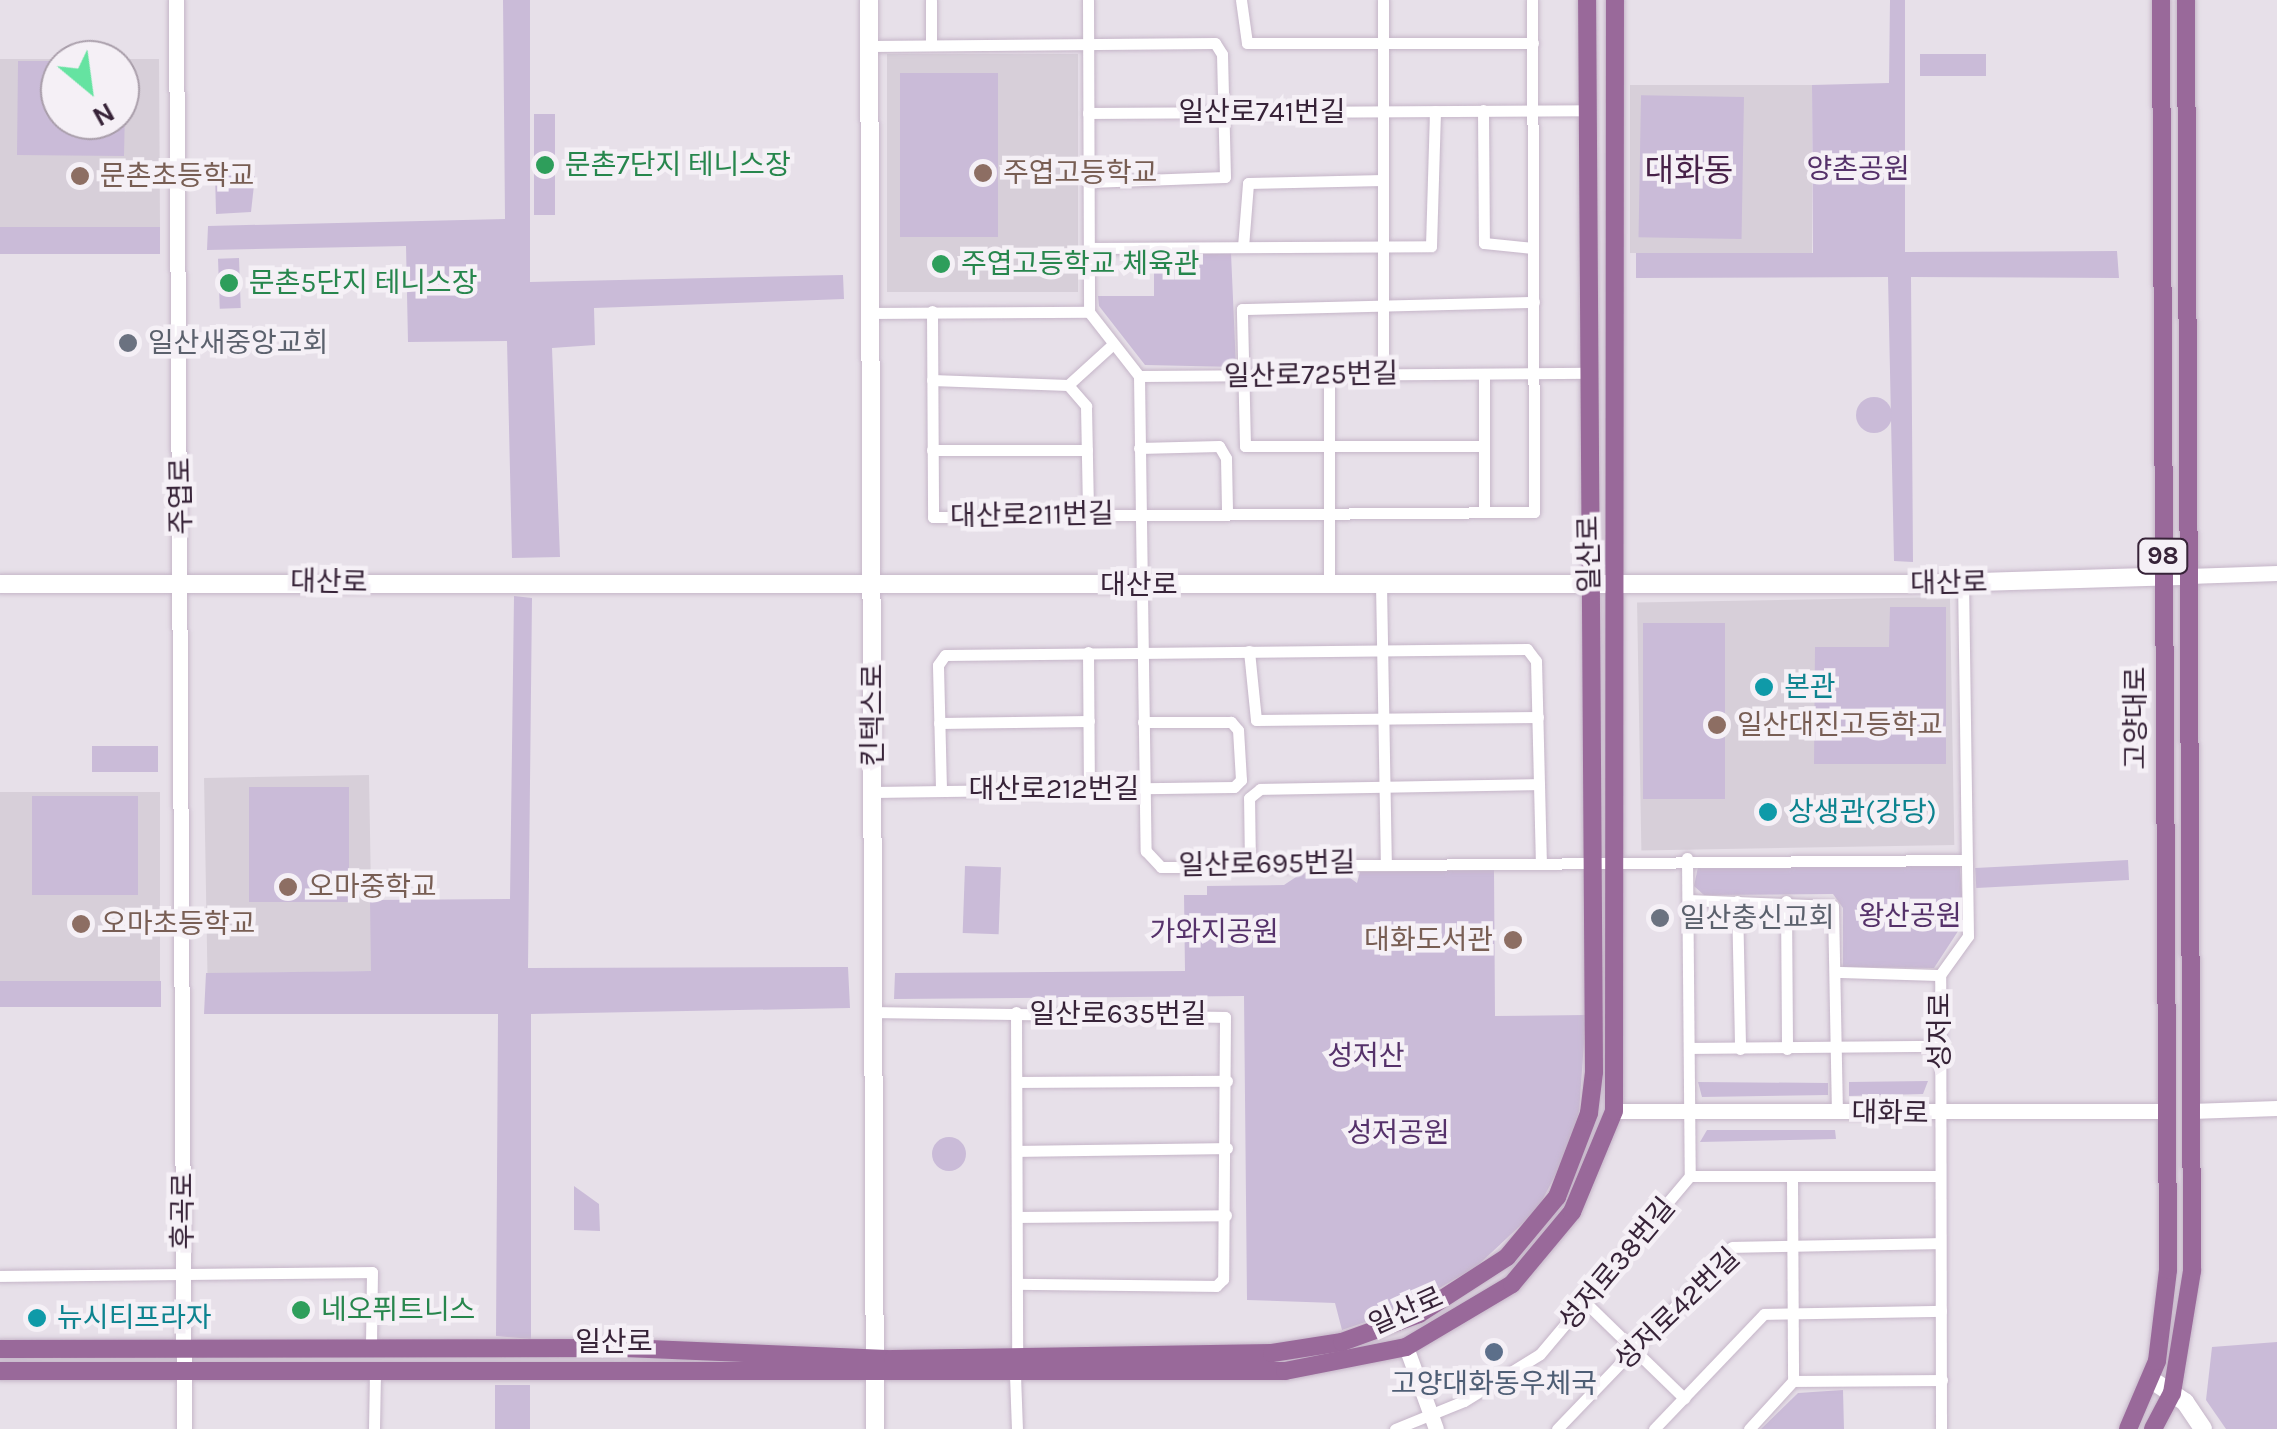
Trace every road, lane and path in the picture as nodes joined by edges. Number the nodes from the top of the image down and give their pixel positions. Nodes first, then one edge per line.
1 (176, 0) edge
2 (870, 0) edge
3 (930, 0) edge
4 (1088, 0) edge
5 (1241, 0) edge
6 (1383, 0) edge
7 (1532, 0) edge
8 (1586, 0) edge
9 (1614, 0) edge
10 (2161, 0) edge
11 (2186, 0) edge
12 (1088, 43) junction
13 (1533, 43) junction
14 (1383, 44) junction
15 (931, 45) junction
16 (870, 46) junction
17 (1484, 110) junction
18 (1534, 110) junction
19 (1587, 110) junction
20 (1383, 111) junction
21 (1435, 111) junction
22 (1222, 112) junction
23 (1088, 113) junction
24 (1383, 180) junction
25 (1089, 182) junction
26 (1243, 247) junction
27 (1089, 248) junction
28 (1383, 248) junction
29 (1533, 252) junction
30 (1383, 302) junction
31 (1534, 302) junction
32 (932, 311) junction
33 (1090, 312) junction
34 (870, 313) junction
35 (1113, 344) junction
36 (1535, 373) junction
37 (1591, 373) junction
38 (1383, 374) junction
39 (1484, 374) junction
40 (1329, 375) junction
41 (1139, 376) junction
42 (1241, 376) junction
43 (932, 380) junction
44 (1068, 385) junction
45 (1484, 446) junction
46 (1329, 447) junction
47 (1139, 448) junction
48 (932, 450) junction
49 (1088, 450) junction
50 (1227, 512) junction
51 (1484, 512) junction
52 (1329, 513) junction
53 (1088, 514) junction
54 (1139, 514) junction
55 (2277, 574) edge
56 (2188, 576) junction
57 (2163, 578) junction
58 (183, 580) junction
59 (1594, 583) junction
60 (1617, 583) junction
61 (1963, 583) junction
62 (0, 584) edge
63 (872, 584) junction
64 (1329, 584) junction
65 (1381, 584) junction
66 (1139, 586) junction
67 (1382, 650) junction
68 (1246, 651) junction
69 (1088, 652) junction
70 (1142, 652) junction
71 (1538, 717) junction
72 (1089, 721) junction
73 (1384, 721) junction
74 (1143, 722) junction
75 (940, 723) junction
76 (1539, 784) junction
77 (1385, 787) junction
78 (1146, 788) junction
79 (940, 789) junction
80 (1089, 789) junction
81 (873, 792) junction
82 (1687, 858) junction
83 (1619, 859) junction
84 (1592, 860) junction
85 (1966, 860) junction
86 (1386, 861) junction
87 (1541, 861) junction
88 (1250, 866) junction
89 (1688, 900) junction
90 (1737, 901) junction
91 (1786, 901) junction
92 (1838, 972) junction
93 (1940, 975) junction
94 (182, 992) joint
95 (874, 1012) junction
96 (1016, 1012) junction
97 (1939, 1046) junction
98 (1838, 1047) junction
99 (1690, 1048) junction
100 (1740, 1049) junction
101 (1787, 1049) junction
102 (1227, 1081) junction
103 (1016, 1082) junction
104 (2277, 1108) edge
105 (2191, 1110) junction
106 (1614, 1111) junction
107 (2165, 1111) junction
108 (1837, 1113) junction
109 (1692, 1114) junction
110 (1940, 1114) junction
111 (1227, 1148) junction
112 (1017, 1150) junction
113 (1690, 1176) junction
114 (1792, 1176) junction
115 (1939, 1176) junction
116 (1226, 1215) junction
117 (1017, 1217) junction
118 (1940, 1243) junction
119 (1793, 1244) junction
120 (182, 1272) junction
121 (0, 1276) edge
122 (1017, 1284) junction
123 (1588, 1305) junction
124 (1941, 1311) junction
125 (1792, 1313) junction
126 (1406, 1346) junction
127 (371, 1348) junction
128 (0, 1349) edge
129 (184, 1350) junction
130 (1634, 1350) junction
131 (1016, 1366) junction
132 (875, 1367) junction
133 (375, 1370) junction
134 (0, 1372) edge
135 (185, 1374) junction
136 (1942, 1380) junction
137 (2150, 1380) junction
138 (1793, 1381) junction
139 (2172, 1394) junction
140 (1684, 1398) junction
141 (1433, 1422) edge
142 (184, 1429) edge
143 (374, 1429) edge
144 (876, 1429) edge
145 (1017, 1429) edge
146 (1395, 1429) edge
147 (1557, 1429) edge
148 (1654, 1429) edge
149 (1749, 1429) edge
150 (1941, 1429) edge
151 (2128, 1429) edge
152 (2153, 1429) edge
153 (2204, 1429) edge

1 - 58 street, 주엽로
2 - 16 main road, 킨텍스로
3 - 15 street
4 - 12 street
5 - 14 street
6 - 14 street
7 - 13 street
8 - 19 main road, 일산로
9 - 60 main road, 일산로
10 - 57 main road, 고양대로 / 98
11 - 56 main road, 고양대로 / 98
12 - 15 street
12 - 22 street
12 - 23 street
13 - 14 street
13 - 18 street
14 - 20 street
15 - 16 street
16 - 34 main road, 킨텍스로
17 - 18 street, 일산로741번길
17 - 21 street, 일산로741번길
17 - 29 street
18 - 19 street, 일산로741번길
18 - 29 street
19 - 37 main road, 일산로
20 - 21 street, 일산로741번길
20 - 22 street, 일산로741번길
20 - 24 street
21 - 28 street
22 - 23 street, 일산로741번길
22 - 25 street
23 - 25 street
24 - 26 street
24 - 28 street
25 - 27 street
26 - 27 street
26 - 28 street
27 - 33 street
28 - 30 street
29 - 31 street
30 - 31 street
30 - 38 street
30 - 42 street
31 - 36 street
32 - 33 street
32 - 34 street
32 - 43 street, 대산로211번길
33 - 35 street
34 - 63 main road, 킨텍스로
35 - 41 street
35 - 44 street
36 - 37 street, 일산로725번길
36 - 39 street, 일산로725번길
36 - 51 street, 대산로211번길
37 - 59 main road, 일산로
38 - 39 street, 일산로725번길
38 - 40 street, 일산로725번길
39 - 45 street
40 - 42 street, 일산로725번길
40 - 46 street
41 - 42 street, 일산로725번길
41 - 47 street, 대산로211번길
42 - 46 street
43 - 44 street
43 - 48 street, 대산로211번길
44 - 49 street
45 - 46 street
45 - 51 street
46 - 52 street
47 - 50 street
47 - 54 street, 대산로211번길
48 - 49 street
48 - 53 street, 대산로211번길
49 - 53 street
50 - 52 street, 대산로211번길
50 - 54 street, 대산로211번길
51 - 52 street, 대산로211번길
52 - 64 street
53 - 54 street, 대산로211번길
54 - 66 street, 대산로211번길
55 - 56 street, 대산로
56 - 57 main road, 대산로
56 - 105 main road, 고양대로 / 98
57 - 61 main road, 대산로
57 - 107 main road, 고양대로 / 98
58 - 62 main road, 대산로
58 - 63 main road, 대산로
58 - 94 street, 주엽로
59 - 60 main road, 대산로
59 - 65 main road, 대산로
59 - 84 main road, 일산로
60 - 61 main road, 대산로
60 - 83 main road, 일산로
61 - 85 street, 성저로
63 - 66 main road, 대산로
63 - 81 main road, 킨텍스로
64 - 65 main road, 대산로
64 - 66 main road, 대산로
65 - 67 street
66 - 70 street, 일산로695번길
67 - 68 street, 대산로212번길
67 - 71 street, 대산로212번길
67 - 73 street
68 - 70 street, 대산로212번길
68 - 73 street
69 - 70 street, 대산로212번길
69 - 72 street
69 - 75 street, 대산로212번길
70 - 74 street, 일산로695번길
71 - 73 street
71 - 76 street
72 - 75 street
72 - 80 street
73 - 77 street
74 - 78 street, 일산로695번길
74 - 78 street, 대산로212번길
75 - 79 street, 대산로212번길
76 - 77 street
76 - 87 street
77 - 86 street
77 - 88 street
78 - 80 street, 대산로212번길
78 - 88 street, 일산로695번길
79 - 80 street, 대산로212번길
79 - 81 street
81 - 95 main road, 킨텍스로
82 - 83 street, 일산로695번길
82 - 85 street, 일산로695번길
82 - 89 street
83 - 84 street, 일산로695번길
83 - 106 main road, 일산로
84 - 87 street, 일산로695번길
84 - 131 main road, 일산로
85 - 93 street, 성저로
86 - 87 street, 일산로695번길
86 - 88 street, 일산로695번길
89 - 90 street
89 - 99 street
90 - 91 street
90 - 100 street
91 - 92 street
91 - 101 street
92 - 93 street
92 - 98 street
93 - 97 street, 성저로
94 - 120 street, 후곡로
95 - 96 street
95 - 132 main road, 킨텍스로
96 - 102 street, 일산로635번길
96 - 103 street, 일산로635번길
97 - 98 street
97 - 110 street, 성저로
98 - 101 street
98 - 108 street
99 - 100 street
99 - 109 street
100 - 101 street
102 - 103 street
102 - 111 street
103 - 112 street, 일산로635번길
104 - 105 street
105 - 139 main road, 고양대로 / 98
106 - 109 street, 대화로
106 - 126 main road, 일산로
107 - 110 street, 대화로
107 - 137 main road, 고양대로 / 98
108 - 109 street, 대화로
108 - 110 street, 대화로
109 - 113 street
110 - 115 street, 성저로
111 - 112 street
111 - 116 street
112 - 117 street, 일산로635번길
113 - 114 street, 성저로38번길
113 - 123 street, 성저로38번길
114 - 115 street, 성저로38번길
114 - 119 street
115 - 118 street, 성저로
116 - 117 street
116 - 122 street
117 - 122 street, 일산로635번길
118 - 119 street, 성저로42번길
118 - 124 street, 성저로
119 - 125 street
119 - 130 street, 성저로42번길
120 - 121 street
120 - 127 street
120 - 129 street, 후곡로
122 - 131 street, 일산로635번길
123 - 130 street
123 - 141 street, 성저로38번길
124 - 125 street
124 - 136 street, 성저로
125 - 138 street
125 - 140 street
126 - 131 main road, 일산로
126 - 141 street
127 - 129 main road, 일산로
127 - 132 main road, 일산로
128 - 129 main road, 일산로
129 - 135 street, 후곡로
130 - 140 street
130 - 147 street, 성저로42번길
131 - 132 main road, 일산로
131 - 145 street, 일산로635번길
132 - 133 main road, 일산로
132 - 144 main road, 킨텍스로
133 - 135 main road, 일산로
133 - 143 street
134 - 135 main road, 일산로
135 - 142 street, 후곡로
136 - 138 street
136 - 150 street, 성저로
137 - 139 main road
137 - 151 main road, 고양대로 / 98
138 - 149 street
139 - 152 main road, 고양대로 / 98
139 - 153 main road
140 - 148 street
141 - 146 street, 성저로38번길

